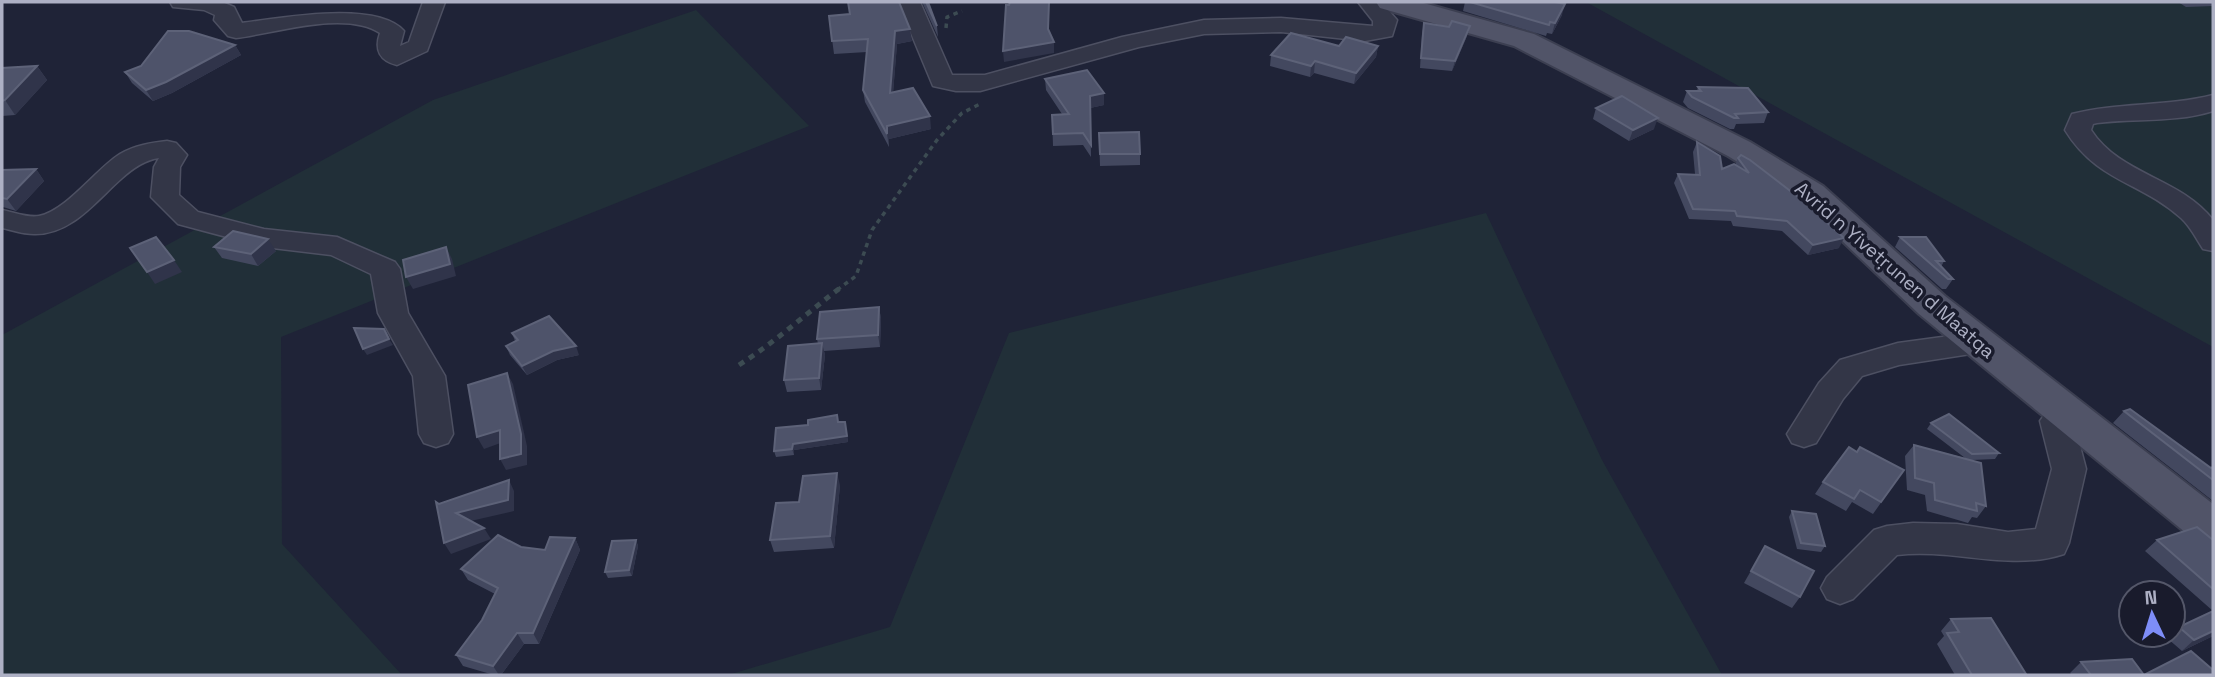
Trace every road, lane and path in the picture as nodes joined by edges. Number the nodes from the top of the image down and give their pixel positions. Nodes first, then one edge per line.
1 (181, 2) edge
2 (434, 2) edge
3 (909, 2) edge
4 (1369, 2) edge
5 (1390, 2) edge
6 (962, 12) dead end
7 (949, 34) dead end
8 (986, 101) dead end
9 (2213, 103) edge
10 (2, 219) edge
11 (2213, 242) edge
12 (1979, 343) junction
13 (739, 365) dead end
14 (2065, 412) junction
15 (436, 434) dead end
16 (1804, 434) dead end
17 (2213, 529) edge
18 (1840, 588) dead end

1 - 2 street
3 - 4 street
5 - 12 main road, Avrid n Yivetṛunen d Maatqa
6 - 7 path
8 - 13 path
9 - 11 street
10 - 15 street
12 - 14 main road, Avrid n Yivetṛunen d Maatqa
12 - 16 street
14 - 17 main road, Avrid n Yivetṛunen d Maatqa
14 - 18 street

